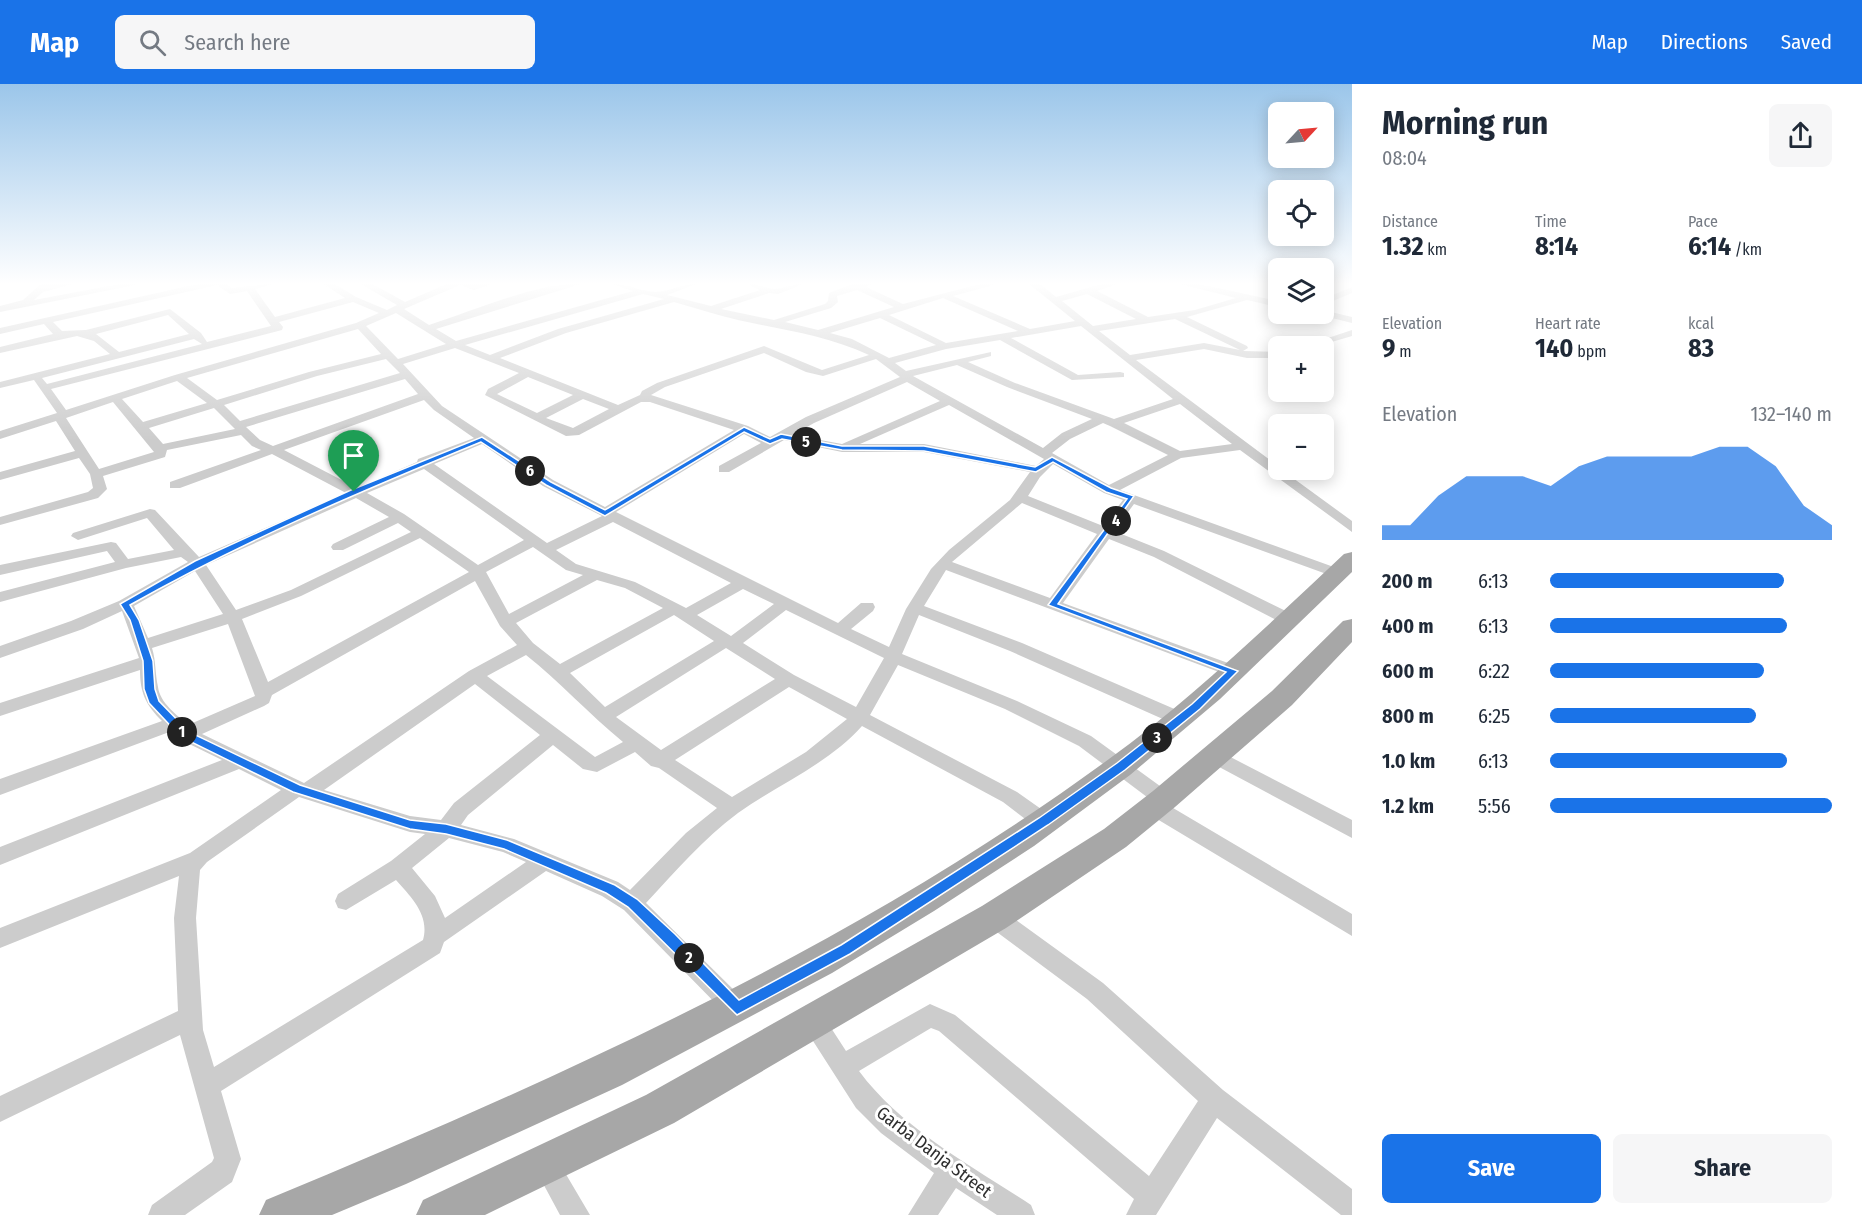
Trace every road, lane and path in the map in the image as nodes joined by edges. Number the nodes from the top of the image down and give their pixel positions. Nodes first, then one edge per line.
1 (57, 336) edge
2 (92, 336) edge
3 (194, 336) edge
4 (198, 336) edge
5 (236, 336) edge
6 (283, 336) edge
7 (323, 336) edge
8 (370, 336) edge
9 (439, 336) edge
10 (483, 336) edge
11 (549, 336) edge
12 (829, 336) edge
13 (924, 336) edge
14 (1008, 336) edge
15 (1100, 336) edge
16 (1218, 336) edge
17 (1002, 337) junction
18 (454, 344) junction
19 (207, 345) junction
20 (288, 346) junction
21 (945, 346) junction
22 (0, 350) edge
23 (987, 354) dead end
24 (1247, 355) junction
25 (1268, 355) edge
26 (117, 356) junction
27 (491, 358) junction
28 (1128, 358) junction
29 (392, 359) junction
30 (883, 359) junction
31 (147, 361) junction
32 (957, 361) junction
33 (225, 363) junction
34 (528, 373) junction
35 (406, 375) junction
36 (1120, 375) dead end
37 (37, 376) junction
38 (907, 376) junction
39 (173, 379) junction
40 (0, 385) edge
41 (44, 388) junction
42 (426, 395) junction
43 (583, 395) junction
44 (114, 397) junction
45 (645, 398) junction
46 (1180, 399) junction
47 (949, 401) junction
48 (217, 405) junction
49 (618, 409) junction
50 (61, 416) junction
51 (538, 417) junction
52 (1102, 418) junction
53 (1114, 423) junction
54 (140, 427) junction
55 (240, 429) junction
56 (744, 429) junction
57 (0, 435) edge
58 (482, 439) junction
59 (776, 439) junction
60 (1242, 446) junction
61 (160, 448) junction
62 (842, 448) junction
63 (270, 450) junction
64 (82, 453) junction
65 (1178, 454) junction
66 (1049, 456) junction
67 (423, 462) junction
68 (724, 469) dead end
69 (1036, 470) junction
70 (96, 474) junction
71 (0, 476) edge
72 (175, 485) dead end
73 (1109, 490) junction
74 (354, 492) junction
75 (1019, 497) junction
76 (1131, 498) junction
77 (609, 515) junction
78 (399, 517) junction
79 (0, 521) edge
80 (1352, 528) edge
81 (421, 532) junction
82 (1108, 532) junction
83 (78, 536) dead end
84 (542, 544) junction
85 (338, 547) dead end
86 (184, 552) junction
87 (198, 562) junction
88 (124, 564) junction
89 (943, 564) junction
90 (1345, 566) edge
91 (0, 570) edge
92 (478, 572) junction
93 (595, 575) junction
94 (742, 583) junction
95 (0, 597) edge
96 (785, 603) junction
97 (125, 604) junction
98 (1053, 605) junction
99 (867, 607) dead end
100 (915, 608) junction
101 (680, 612) junction
102 (233, 617) junction
103 (1288, 619) junction
104 (506, 622) junction
105 (1352, 627) edge
106 (840, 630) junction
107 (729, 643) junction
108 (527, 647) junction
109 (0, 652) edge
110 (145, 653) junction
111 (895, 657) junction
112 (1233, 671) junction
113 (560, 672) junction
114 (475, 675) junction
115 (788, 679) junction
116 (264, 692) junction
117 (0, 710) edge
118 (603, 716) junction
119 (858, 717) junction
120 (1180, 719) junction
121 (179, 729) junction
122 (554, 734) junction
123 (636, 743) junction
124 (1215, 756) junction
125 (658, 761) junction
126 (237, 762) junction
127 (1121, 766) junction
128 (0, 788) edge
129 (301, 790) junction
130 (1159, 803) junction
131 (731, 807) junction
132 (1044, 822) junction
133 (446, 829) junction
134 (1352, 830) edge
135 (0, 855) edge
136 (195, 860) junction
137 (545, 861) junction
138 (398, 867) junction
139 (346, 901) dead end
140 (632, 903) junction
141 (994, 917) junction
142 (1352, 926) edge
143 (437, 935) junction
144 (0, 938) edge
145 (737, 1008) junction
146 (190, 1018) junction
147 (814, 1022) junction
148 (842, 1067) junction
149 (206, 1086) junction
150 (1214, 1099) junction
151 (0, 1109) edge
152 (545, 1162) junction
153 (953, 1168) junction
154 (1146, 1206) edge
155 (1352, 1206) edge
156 (162, 1215) edge
157 (281, 1215) edge
158 (438, 1215) edge
159 (576, 1215) edge
160 (922, 1215) edge
161 (1020, 1215) edge

1 - 22 street
2 - 26 street
3 - 26 street
4 - 19 street
5 - 19 street
6 - 20 street
7 - 20 street
8 - 29 street
9 - 18 street
10 - 18 street
11 - 27 street
12 - 30 street
13 - 21 street
14 - 17 street
15 - 28 street
16 - 24 street
17 - 21 street
17 - 36 street
18 - 27 street
18 - 29 street
19 - 31 street
19 - 33 street
20 - 33 street
21 - 30 street
23 - 32 street
24 - 25 street
24 - 28 street
26 - 37 street
27 - 34 street
28 - 46 street
29 - 35 street
29 - 48 street
30 - 38 street
30 - 45 street
31 - 39 street
31 - 41 street
32 - 38 street
32 - 52 street
33 - 39 street
34 - 43 street
34 - 51 street
35 - 42 street
35 - 55 street
37 - 40 street
37 - 41 street
38 - 47 street
38 - 59 street
39 - 44 street
39 - 48 street
41 - 50 street
42 - 58 street
42 - 63 street
43 - 49 street
43 - 51 street
44 - 50 street
44 - 54 street
45 - 49 street
45 - 56 street
46 - 53 street
46 - 60 street
47 - 62 street
47 - 66 street
48 - 54 street
48 - 55 street
49 - 51 street
50 - 57 street
50 - 64 street
52 - 53 street
52 - 66 street
53 - 65 street
54 - 61 street
55 - 61 street
55 - 63 street
56 - 59 street
56 - 77 street
58 - 67 street
58 - 77 street
59 - 62 street
59 - 68 street
60 - 65 street
60 - 80 street
61 - 70 street
62 - 69 street
63 - 72 street
63 - 74 street
64 - 70 street
64 - 71 street
65 - 73 street
66 - 69 street
66 - 73 street
67 - 74 street
67 - 84 street
69 - 75 street
70 - 79 street
73 - 76 street
74 - 78 street
74 - 87 street
75 - 82 street
75 - 89 street
76 - 82 street
76 - 90 street
77 - 84 street
77 - 94 street
78 - 81 street
78 - 85 street
81 - 92 street
81 - 102 street
82 - 98 street
82 - 103 street
83 - 86 street
84 - 92 street
84 - 93 street
86 - 87 street
86 - 88 street
87 - 97 street
87 - 102 street
88 - 91 street
88 - 95 street
89 - 98 street
89 - 100 street
90 - 103 main road
92 - 104 street
92 - 116 street
93 - 101 street
93 - 104 street
94 - 96 street
94 - 101 street
96 - 106 street
96 - 107 street
97 - 109 street
97 - 110 street
98 - 112 street
99 - 106 street
100 - 111 street
100 - 120 street
101 - 107 street
101 - 113 street
102 - 110 street
102 - 116 street
103 - 112 main road
104 - 108 street
105 - 124 main road
106 - 111 street
107 - 115 street
107 - 118 street
108 - 113 street
108 - 114 street
110 - 117 street
110 - 121 street
111 - 119 street
111 - 127 street
112 - 120 main road
113 - 118 street
114 - 122 street
114 - 129 street
115 - 119 street
115 - 125 street
116 - 121 street
118 - 123 street
119 - 131 street
119 - 132 street
120 - 127 main road
121 - 126 street
121 - 128 street
122 - 123 street
122 - 133 street
123 - 125 street
124 - 130 main road
124 - 134 street
125 - 131 street
126 - 129 street
126 - 135 street
127 - 130 street
127 - 132 main road
129 - 133 street
129 - 136 street
130 - 141 main road
130 - 142 street
131 - 140 street
132 - 145 main road
133 - 137 street
133 - 138 street
136 - 144 street
136 - 146 street
137 - 140 street
137 - 143 street
138 - 139 street
138 - 143 street
140 - 145 street
141 - 147 main road
141 - 150 street
143 - 149 street
145 - 157 main road
146 - 149 street
146 - 151 street
147 - 148 street, Garba Danja Street
147 - 152 main road
148 - 153 street, Garba Danja Street
148 - 154 street
149 - 156 street
150 - 154 street
150 - 155 street
152 - 158 main road
152 - 159 street
153 - 160 street
153 - 161 street, Garba Danja Street

